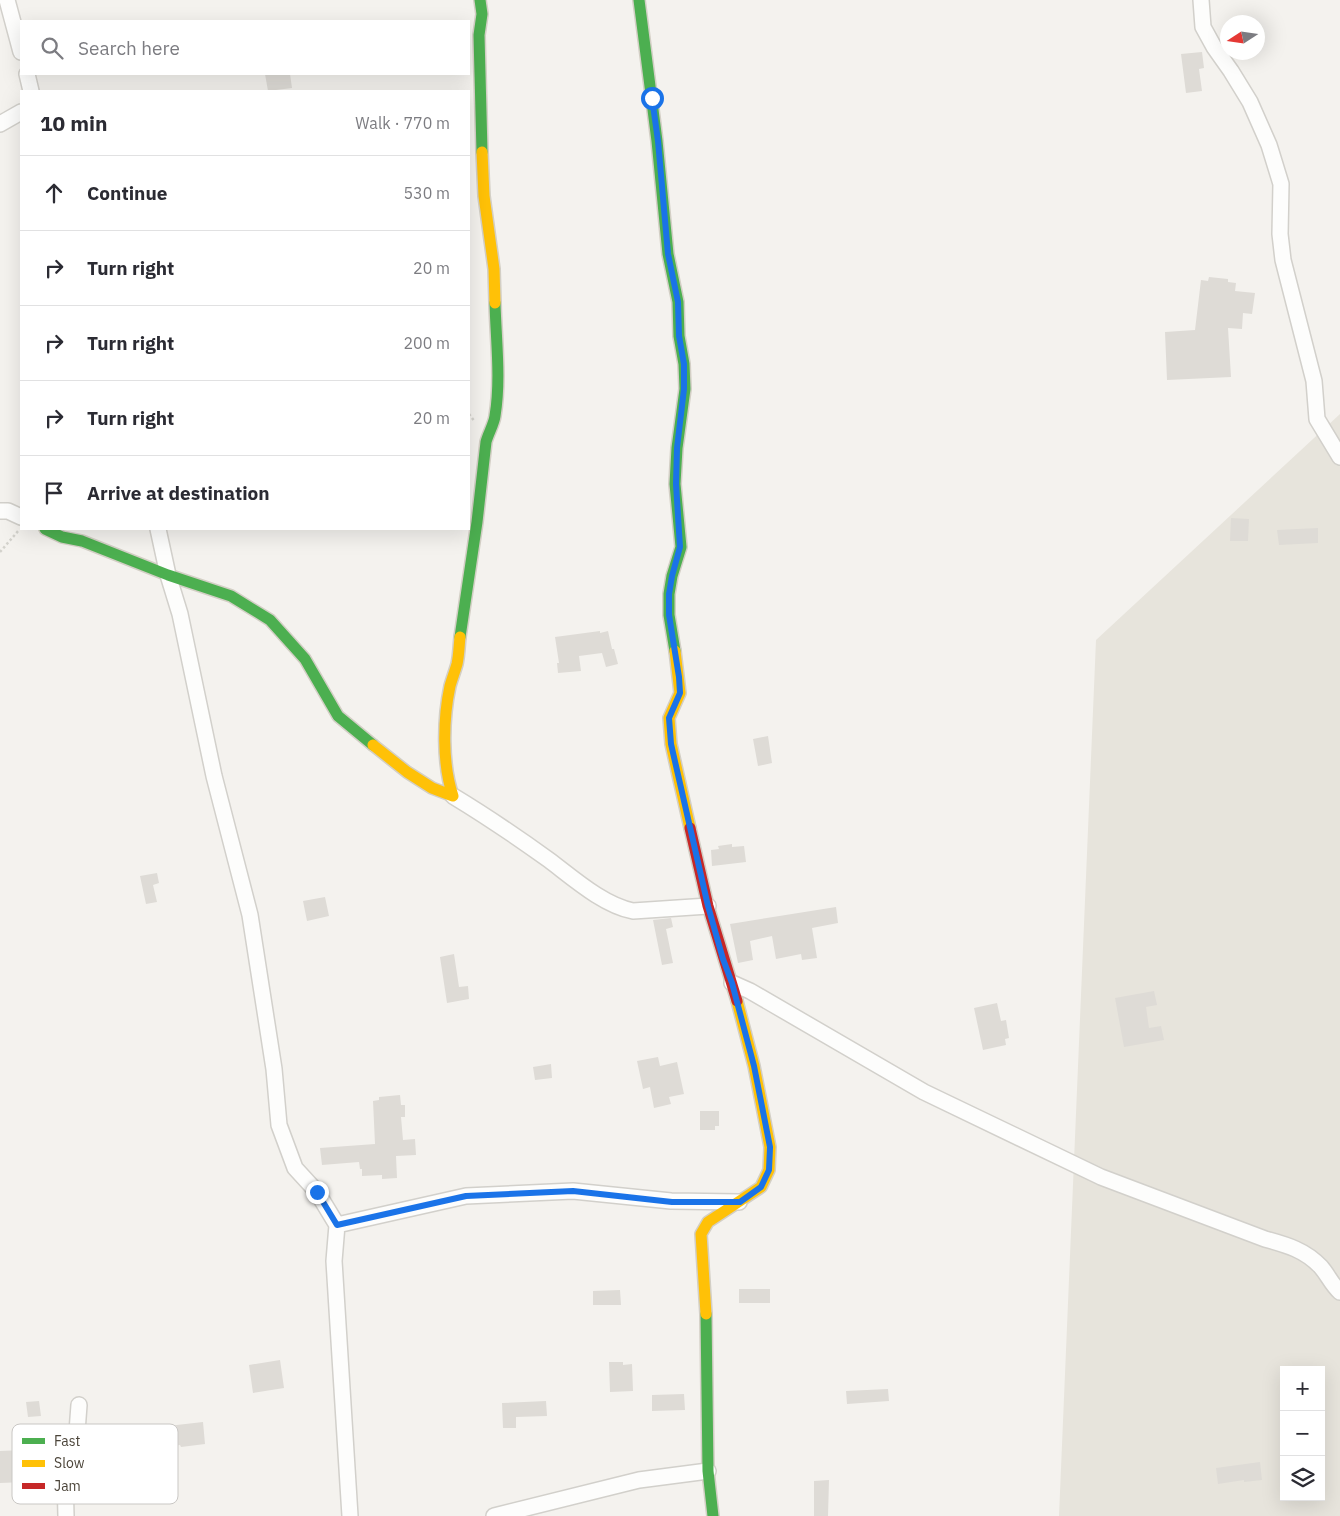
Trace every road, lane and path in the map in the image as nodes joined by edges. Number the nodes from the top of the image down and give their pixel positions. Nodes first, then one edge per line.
1 (8, 0) edge
2 (480, 0) edge
3 (639, 0) edge
4 (1202, 0) edge
5 (20, 48) edge
6 (27, 75) edge
7 (31, 90) edge
8 (20, 113) edge
9 (0, 124) edge
10 (1340, 457) edge
11 (0, 511) edge
12 (20, 517) edge
13 (20, 528) edge
14 (47, 530) edge
15 (158, 530) edge
16 (0, 552) edge
17 (168, 575) junction
18 (453, 796) junction
19 (708, 906) junction
20 (732, 983) junction
21 (740, 1202) junction
22 (337, 1225) junction
23 (1340, 1292) edge
24 (79, 1405) dead end
25 (78, 1424) edge
26 (708, 1471) junction
27 (350, 1516) edge
28 (494, 1516) edge
29 (713, 1516) edge

1 - 5 street
2 - 18 street
3 - 19 street
4 - 10 street
6 - 7 street
8 - 9 street
11 - 12 street
13 - 16 path
14 - 17 street
15 - 17 street
17 - 18 street
17 - 22 street
18 - 19 street
19 - 20 street
20 - 21 street
20 - 23 street
21 - 22 street
21 - 26 street
22 - 27 street
24 - 25 street
26 - 28 street
26 - 29 street

